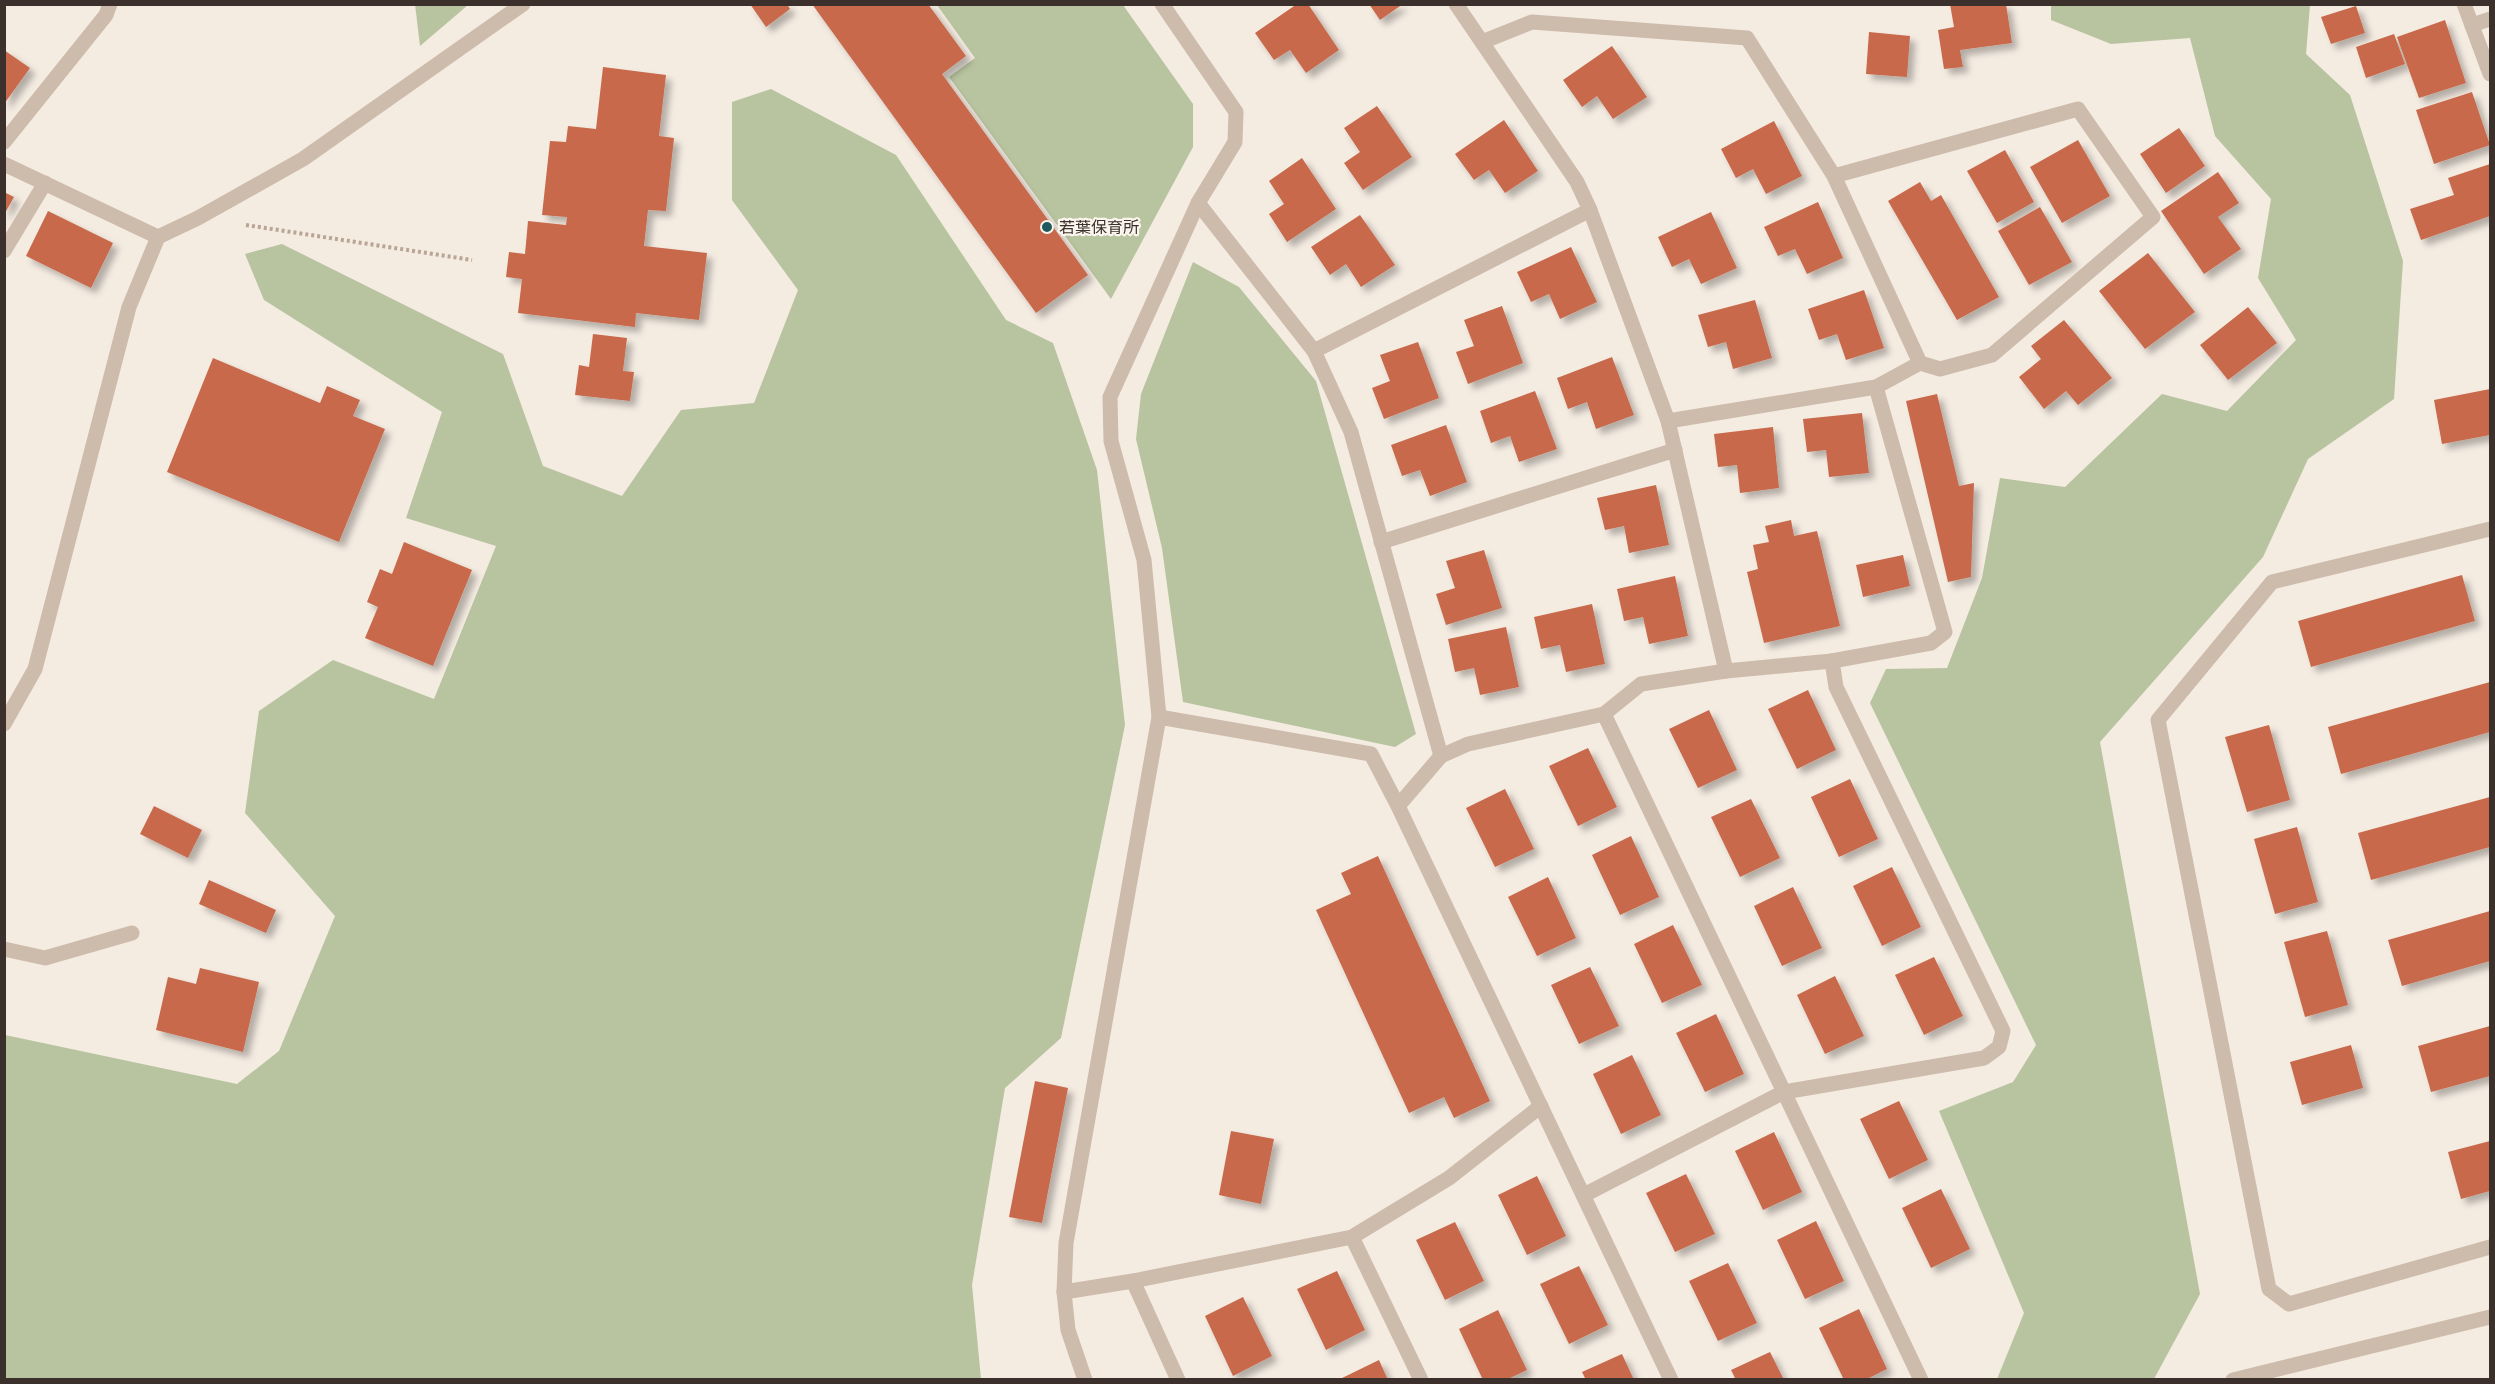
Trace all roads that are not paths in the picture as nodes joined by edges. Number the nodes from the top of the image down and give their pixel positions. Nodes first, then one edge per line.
1 (110, 4) edge
2 (522, 4) edge
3 (1162, 4) edge
4 (1456, 4) edge
5 (2464, 4) edge
6 (2490, 19) edge
7 (2472, 25) junction
8 (1482, 42) junction
9 (2490, 74) edge
10 (4, 142) edge
11 (4, 164) edge
12 (1834, 176) junction
13 (45, 183) junction
14 (1198, 203) junction
15 (1590, 210) junction
16 (158, 237) junction
17 (4, 251) edge
18 (1314, 351) junction
19 (1920, 363) junction
20 (1876, 387) junction
21 (1668, 421) junction
22 (1675, 450) junction
23 (2490, 529) edge
24 (1381, 542) junction
25 (1832, 661) junction
26 (1726, 671) junction
27 (1604, 714) junction
28 (1159, 717) junction
29 (4, 724) edge
30 (1441, 756) junction
31 (1398, 806) junction
32 (132, 933) dead end
33 (4, 949) edge
34 (1784, 1092) junction
35 (1541, 1106) junction
36 (1584, 1195) junction
37 (1352, 1237) junction
38 (2490, 1247) edge
39 (1133, 1281) junction
40 (1064, 1292) junction
41 (2490, 1317) edge
42 (1085, 1380) edge
43 (1178, 1380) edge
44 (1421, 1380) edge
45 (1671, 1380) edge
46 (1921, 1380) edge
47 (2233, 1380) edge

1 - 10 street
2 - 16 street
3 - 14 street
4 - 8 street
5 - 7 street
6 - 7 street
7 - 9 street
8 - 12 street
8 - 15 street
11 - 13 street
12 - 19 street
12 - 19 street
13 - 16 street
13 - 17 street
14 - 18 street
14 - 28 street
15 - 18 street
15 - 21 street
16 - 29 street
18 - 24 street
19 - 20 street
20 - 21 street
20 - 25 street
21 - 22 street
22 - 24 street
22 - 26 street
23 - 38 street
24 - 30 street
25 - 26 street
25 - 34 street
26 - 27 street
27 - 30 street
27 - 34 street
28 - 31 street
28 - 40 street
30 - 31 street
31 - 35 street
32 - 33 street
34 - 36 street
34 - 46 street
35 - 36 street
35 - 37 street
36 - 45 street
37 - 39 street
37 - 44 street
39 - 40 street
39 - 43 street
40 - 42 street
41 - 47 street

